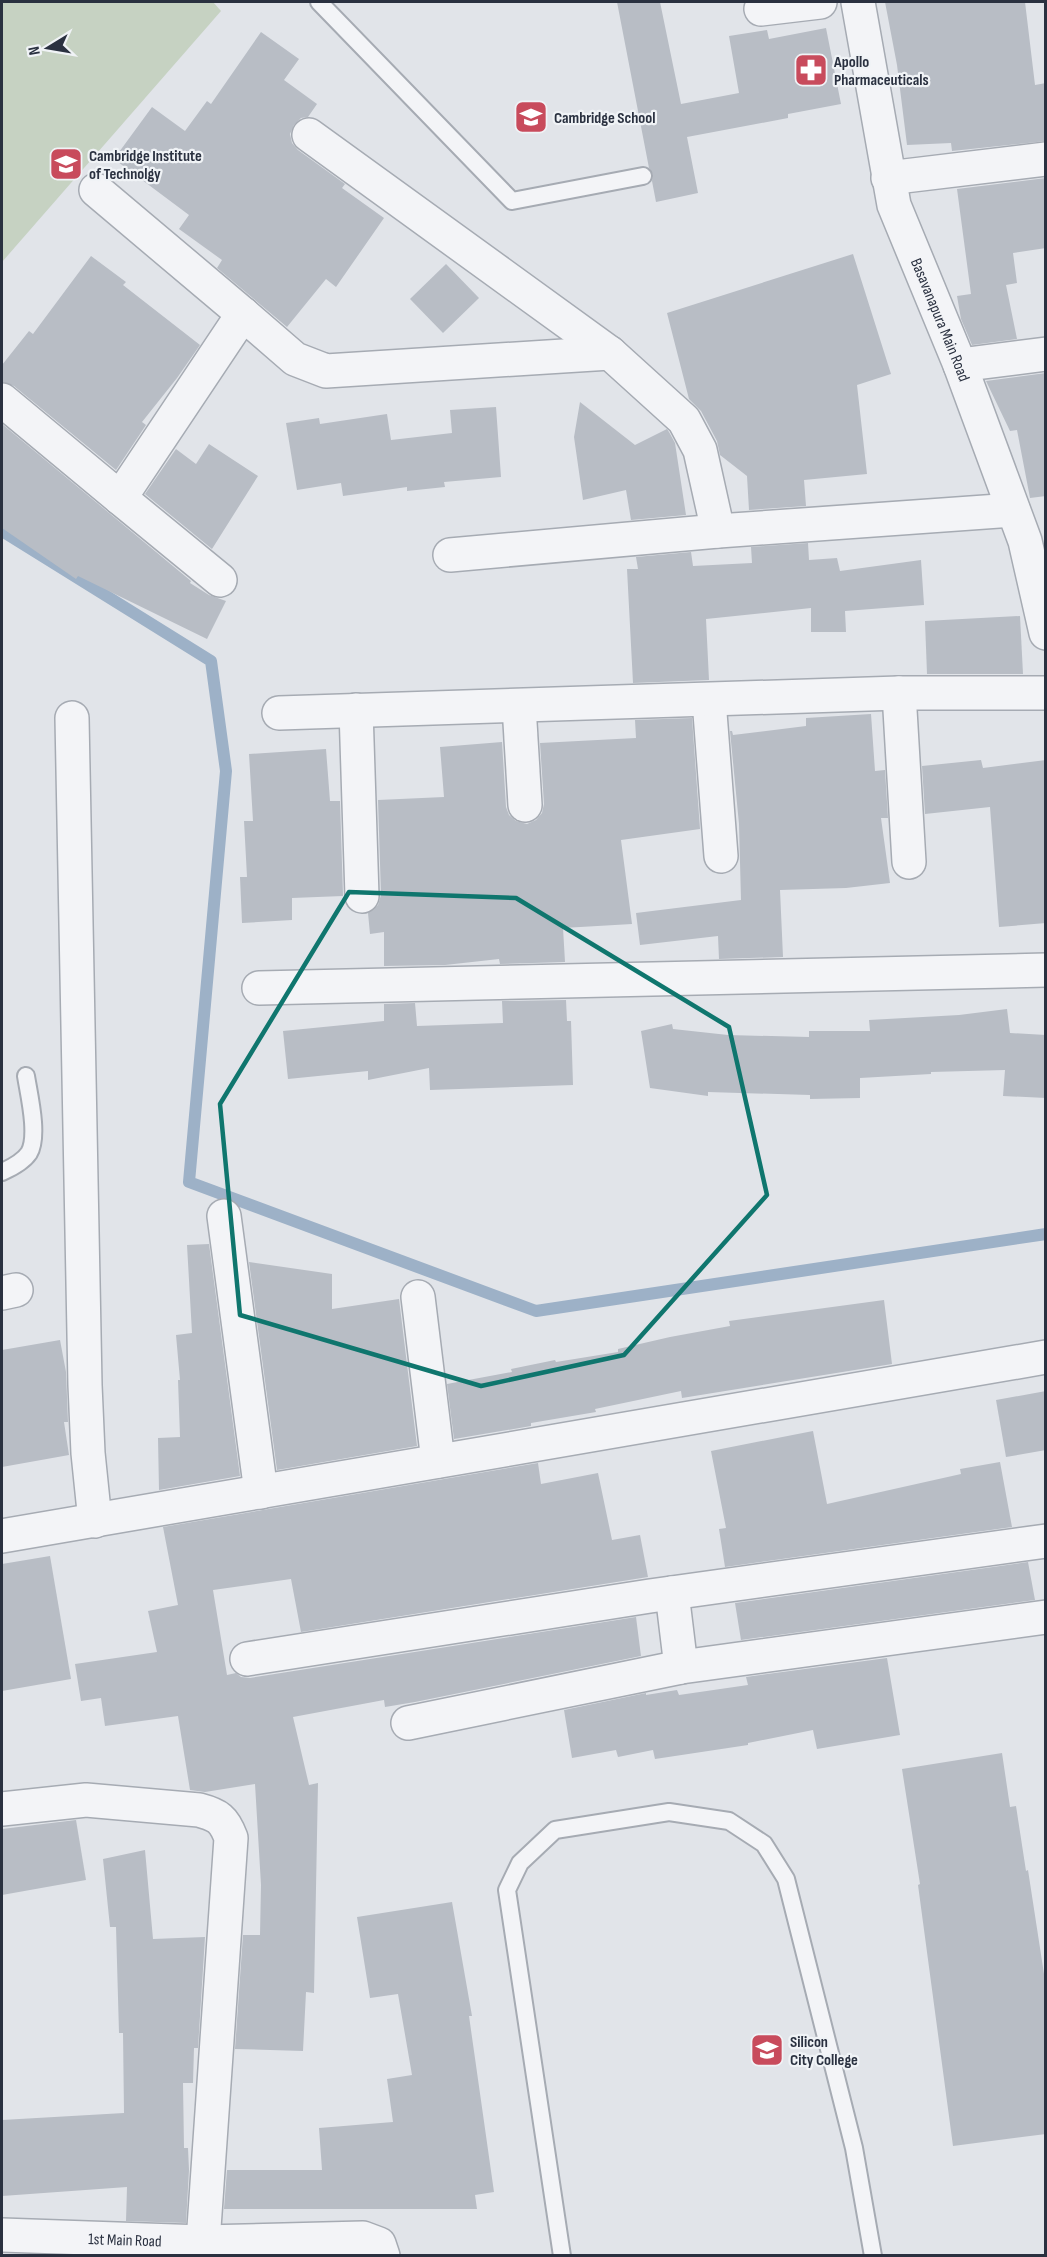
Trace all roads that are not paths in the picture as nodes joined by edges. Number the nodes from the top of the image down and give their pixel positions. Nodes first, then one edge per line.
1 (319, 2) edge
2 (820, 2) edge
3 (858, 2) edge
4 (761, 9) dead end
5 (309, 135) dead end
6 (1046, 159) edge
7 (643, 176) dead end
8 (888, 178) junction
9 (96, 190) dead end
10 (243, 314) junction
11 (610, 353) junction
12 (1046, 354) edge
13 (960, 365) junction
14 (2, 400) edge
15 (120, 498) junction
16 (1013, 510) junction
17 (718, 531) junction
18 (450, 555) dead end
19 (220, 580) dead end
20 (1046, 633) edge
21 (899, 693) junction
22 (1046, 693) edge
23 (710, 700) junction
24 (519, 706) junction
25 (356, 710) junction
26 (279, 713) dead end
27 (72, 718) dead end
28 (525, 805) dead end
29 (721, 856) dead end
30 (909, 862) dead end
31 (362, 896) dead end
32 (1046, 970) edge
33 (259, 988) dead end
34 (26, 1076) dead end
35 (2, 1172) edge
36 (224, 1216) dead end
37 (418, 1297) dead end
38 (1046, 1357) edge
39 (438, 1461) junction
40 (261, 1492) junction
41 (96, 1521) junction
42 (2, 1536) edge
43 (1046, 1541) edge
44 (672, 1593) junction
45 (1046, 1617) edge
46 (248, 1659) dead end
47 (681, 1667) junction
48 (408, 1723) dead end
49 (2, 1809) edge
50 (2, 2235) edge
51 (203, 2242) junction
52 (383, 2256) edge
53 (562, 2256) edge
54 (873, 2256) edge

1 - 7 lane
2 - 4 street
3 - 8 street, Basavanapura Main Road
5 - 11 street
6 - 8 street
8 - 13 street, Basavanapura Main Road
9 - 10 street
10 - 11 street
10 - 15 street
11 - 17 street
12 - 13 street
13 - 16 street, Basavanapura Main Road
14 - 15 street
15 - 19 street
16 - 17 street
16 - 20 street, Basavanapura Main Road
17 - 18 street
21 - 22 street
21 - 23 street
21 - 30 street
23 - 24 street
23 - 29 street
24 - 25 street
24 - 28 street
25 - 26 street
25 - 31 street
27 - 41 street
32 - 33 street
34 - 35 lane
36 - 40 street
37 - 39 street
38 - 39 street
39 - 40 street
40 - 41 street
41 - 42 street
43 - 44 street
44 - 46 street
44 - 47 street
45 - 47 street
47 - 48 street
49 - 51 street
50 - 51 street, 1st Main Road
51 - 52 street, 1st Main Road
53 - 54 lane

